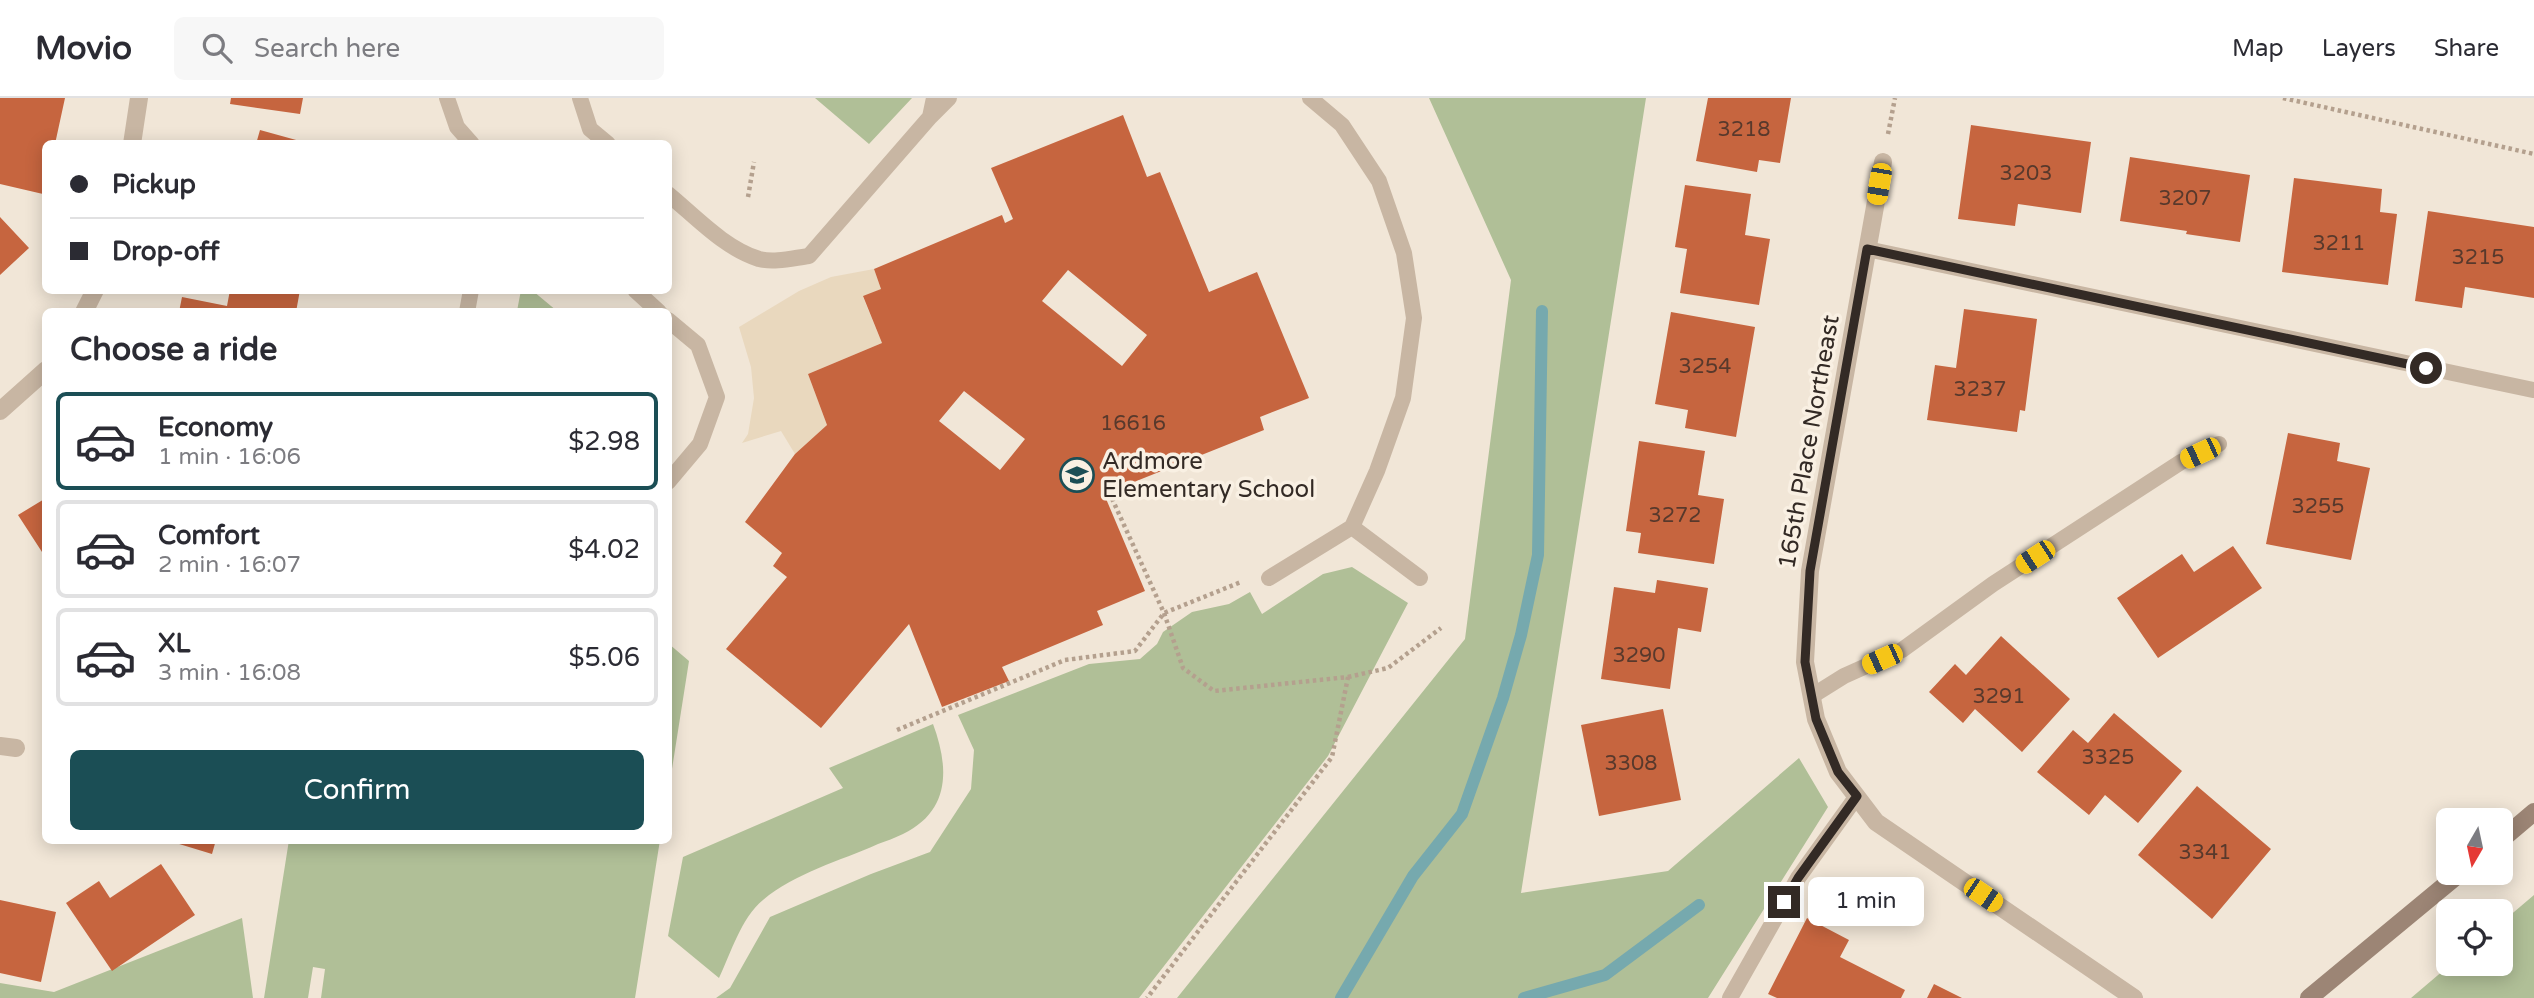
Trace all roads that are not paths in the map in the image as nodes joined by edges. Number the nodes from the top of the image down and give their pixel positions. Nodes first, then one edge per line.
1 (139, 98) edge
2 (447, 98) edge
3 (580, 98) edge
4 (934, 98) edge
5 (949, 98) edge
6 (1310, 98) edge
7 (930, 117) junction
8 (133, 140) edge
9 (468, 140) edge
10 (603, 140) edge
11 (1883, 162) dead end
12 (672, 197) edge
13 (1867, 249) junction
14 (639, 294) edge
15 (655, 308) edge
16 (672, 323) edge
17 (42, 374) edge
18 (2533, 390) edge
19 (0, 411) edge
20 (2219, 444) dead end
21 (672, 477) edge
22 (1352, 527) junction
23 (1269, 578) road end
24 (1420, 578) dead end
25 (1812, 696) junction
26 (1857, 796) junction
27 (2534, 812) edge
28 (2513, 830) edge
29 (2444, 886) edge
30 (1730, 998) edge
31 (2134, 998) edge
32 (2309, 998) edge

1 - 8 street
2 - 9 lane
3 - 10 lane
4 - 7 lane
5 - 7 lane
6 - 22 lane
7 - 12 lane
11 - 13 street, 165th Place Northeast
13 - 18 lane
13 - 25 street, 165th Place Northeast
14 - 15 lane
16 - 21 lane
17 - 19 street
20 - 25 lane
22 - 23 lane
22 - 24 lane
25 - 26 street, 165th Place Northeast
26 - 30 lane
26 - 31 street, 165th Place Northeast
27 - 28 main road
29 - 32 main road

